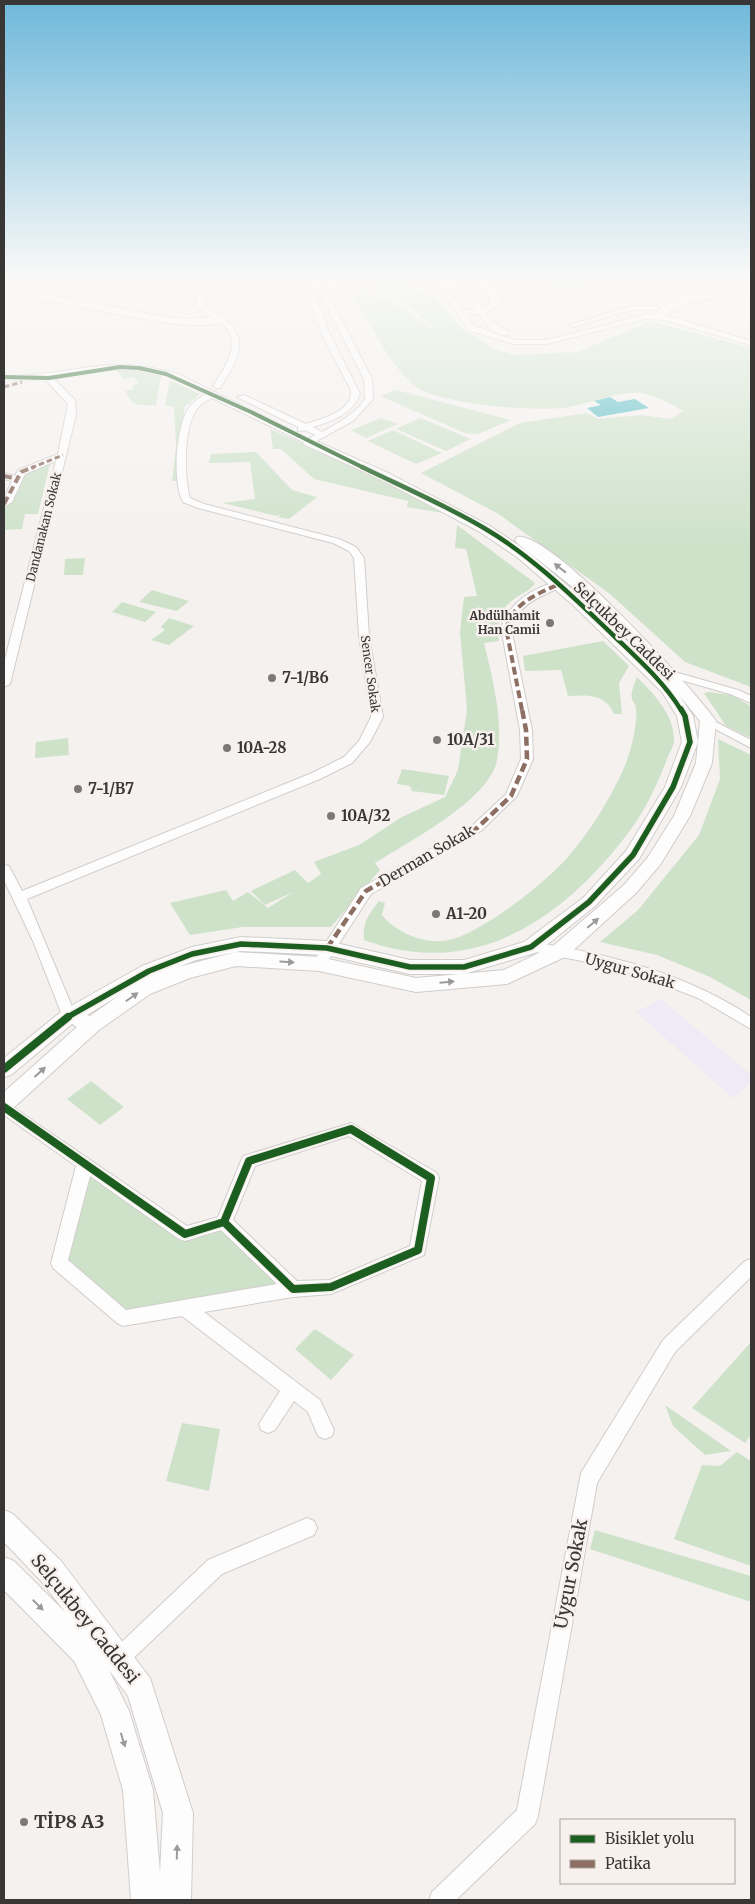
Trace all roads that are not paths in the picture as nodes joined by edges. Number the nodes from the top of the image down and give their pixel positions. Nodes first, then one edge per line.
1 (87, 365) edge
2 (157, 365) edge
3 (230, 365) edge
4 (342, 365) edge
5 (361, 365) edge
6 (4, 369) edge
7 (33, 376) junction
8 (4, 377) edge
9 (49, 378) junction
10 (4, 387) edge
11 (215, 390) junction
12 (226, 390) dead end
13 (235, 394) dead end
14 (306, 427) junction
15 (293, 433) junction
16 (322, 435) junction
17 (309, 442) junction
18 (63, 455) junction
19 (4, 476) edge
20 (19, 476) junction
21 (4, 504) edge
22 (557, 585) junction
23 (659, 668) junction
24 (4, 684) edge
25 (751, 700) edge
26 (708, 721) junction
27 (751, 745) edge
28 (4, 869) edge
29 (20, 897) junction
30 (531, 947) junction
31 (560, 951) junction
32 (323, 956) junction
33 (69, 1016) junction
34 (751, 1024) edge
35 (92, 1025) junction
36 (4, 1069) edge
37 (4, 1106) edge
38 (85, 1164) junction
39 (224, 1222) junction
40 (751, 1266) edge
41 (292, 1289) junction
42 (184, 1307) junction
43 (292, 1388) junction
44 (268, 1424) dead end
45 (325, 1430) dead end
46 (4, 1523) edge
47 (307, 1528) dead end
48 (4, 1571) edge
49 (108, 1668) junction
50 (148, 1900) edge
51 (175, 1900) edge
52 (440, 1900) edge

1 - 7 street, Selçukbey Caddesi
2 - 11 street, Selçukbey Caddesi
3 - 11 street
4 - 14 street
5 - 16 street
6 - 7 street, Selçukbey Caddesi
7 - 8 street, Selçukbey Caddesi
7 - 9 street, Selçukbey Caddesi
7 - 10 street
9 - 11 street, Selçukbey Caddesi
9 - 18 street, Dandanakan Sokak
11 - 12 street, Selçukbey Caddesi
11 - 15 street, Selçukbey Caddesi
11 - 29 street, Sencer Sokak
13 - 14 street, Selçukbey Caddesi
14 - 15 street
14 - 16 street, Selçukbey Caddesi
15 - 17 street, Selçukbey Caddesi
16 - 17 street
23 -> 16 street, Selçukbey Caddesi
17 - 22 street, Selçukbey Caddesi
18 - 20 street
18 - 24 street, Dandanakan Sokak
19 - 20 street
20 - 21 street
22 - 23 street, Selçukbey Caddesi
22 - 32 street, Derman Sokak
23 - 25 street
23 - 26 street, Selçukbey Caddesi
23 - 30 street, Selçukbey Caddesi
26 - 27 street
31 -> 26 street, Selçukbey Caddesi
28 - 29 street
29 - 33 street
30 - 31 street, Uygur Sokak
30 - 32 street, Selçukbey Caddesi
32 -> 31 street, Selçukbey Caddesi
31 - 34 street, Uygur Sokak
32 - 33 street, Selçukbey Caddesi
35 -> 32 street, Selçukbey Caddesi
33 - 35 street
33 - 36 street, Selçukbey Caddesi
37 -> 35 street, Selçukbey Caddesi
37 - 38 street
38 - 39 street
38 - 42 street
39 - 41 street
39 - 41 street
40 - 52 street, Uygur Sokak
41 - 42 street
42 - 43 street
43 - 44 street
43 - 45 street
46 - 49 street, Selçukbey Caddesi
47 - 49 street
48 -> 49 street, Selçukbey Caddesi
49 -> 50 street, Selçukbey Caddesi
51 -> 49 street, Selçukbey Caddesi

